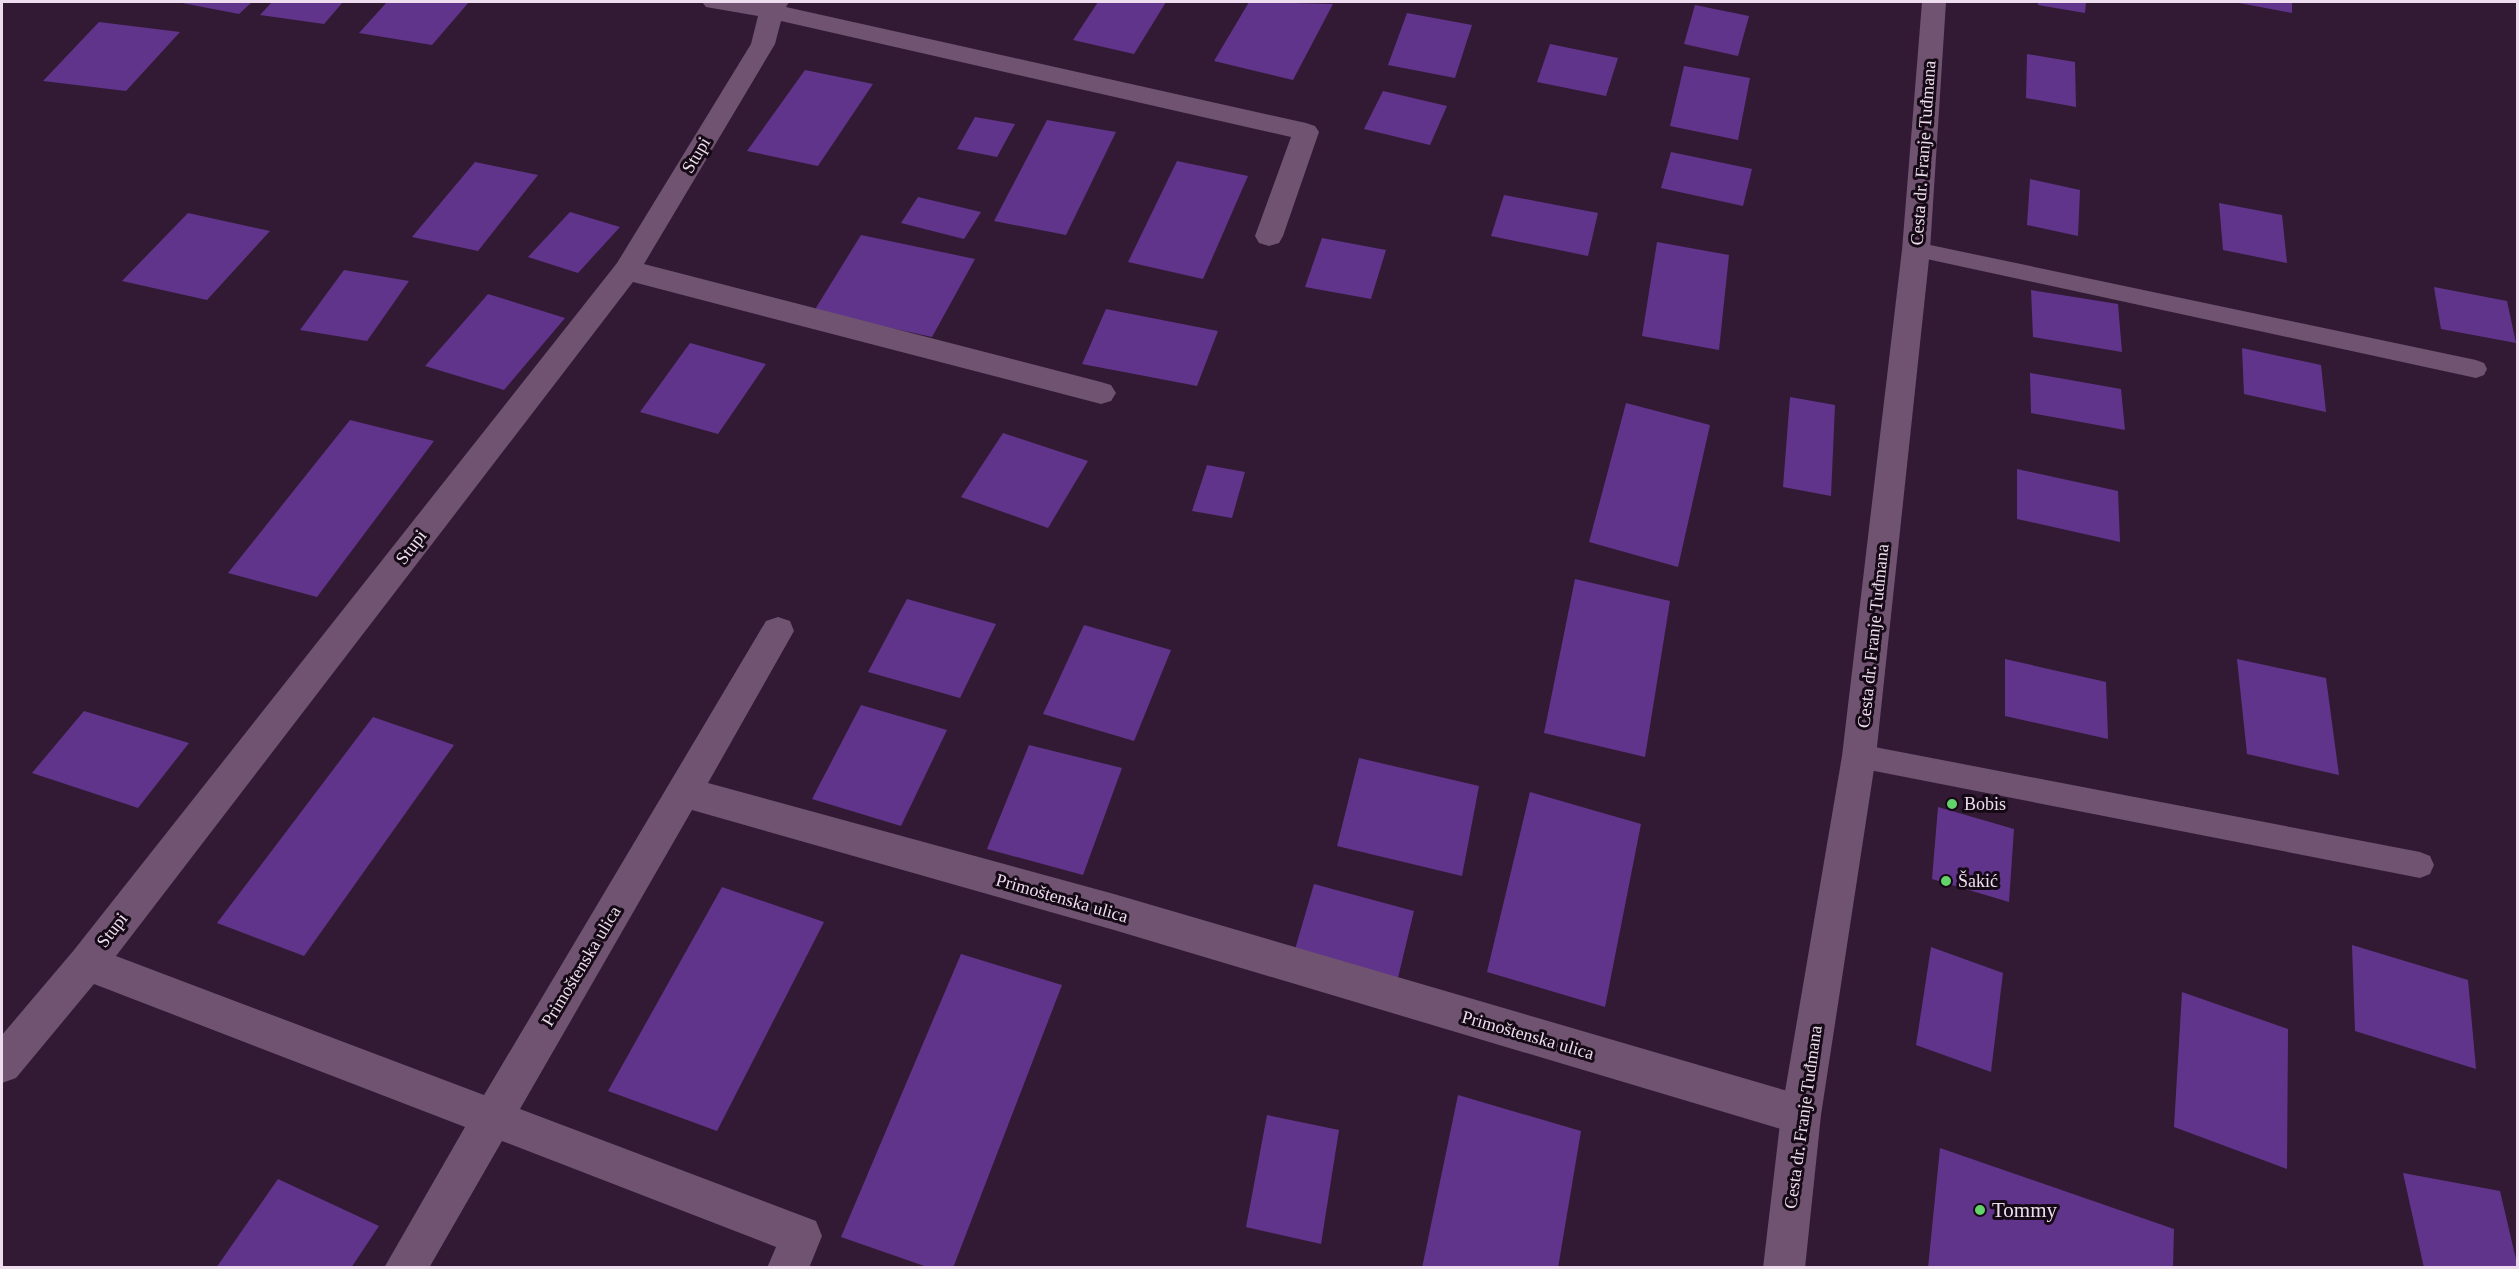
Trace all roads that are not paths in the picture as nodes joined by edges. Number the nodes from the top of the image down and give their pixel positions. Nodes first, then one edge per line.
1 (714, 2) edge
2 (1934, 2) edge
3 (774, 6) edge
4 (1269, 236) dead end
5 (1916, 250) junction
6 (627, 270) junction
7 (2476, 369) dead end
8 (1101, 393) dead end
9 (778, 631) dead end
10 (1859, 756) junction
11 (684, 792) junction
12 (2420, 866) dead end
13 (87, 963) junction
14 (2, 1064) edge
15 (1801, 1115) junction
16 (492, 1117) junction
17 (405, 1268) edge
18 (788, 1268) edge
19 (1784, 1268) edge

1 - 3 street
2 - 5 street, Cesta dr. Franje Tuđmana
3 - 4 street
3 - 6 street, Stupi
5 - 7 lane
5 - 10 street, Cesta dr. Franje Tuđmana
6 - 8 street
6 - 13 street, Stupi
9 - 11 street
10 - 12 lane
10 - 15 street, Cesta dr. Franje Tuđmana
11 - 15 street, Primoštenska ulica
11 - 16 street, Primoštenska ulica
13 - 14 street, Stupi
13 - 16 street
15 - 19 street, Cesta dr. Franje Tuđmana
16 - 17 street, Primoštenska ulica
16 - 18 street

